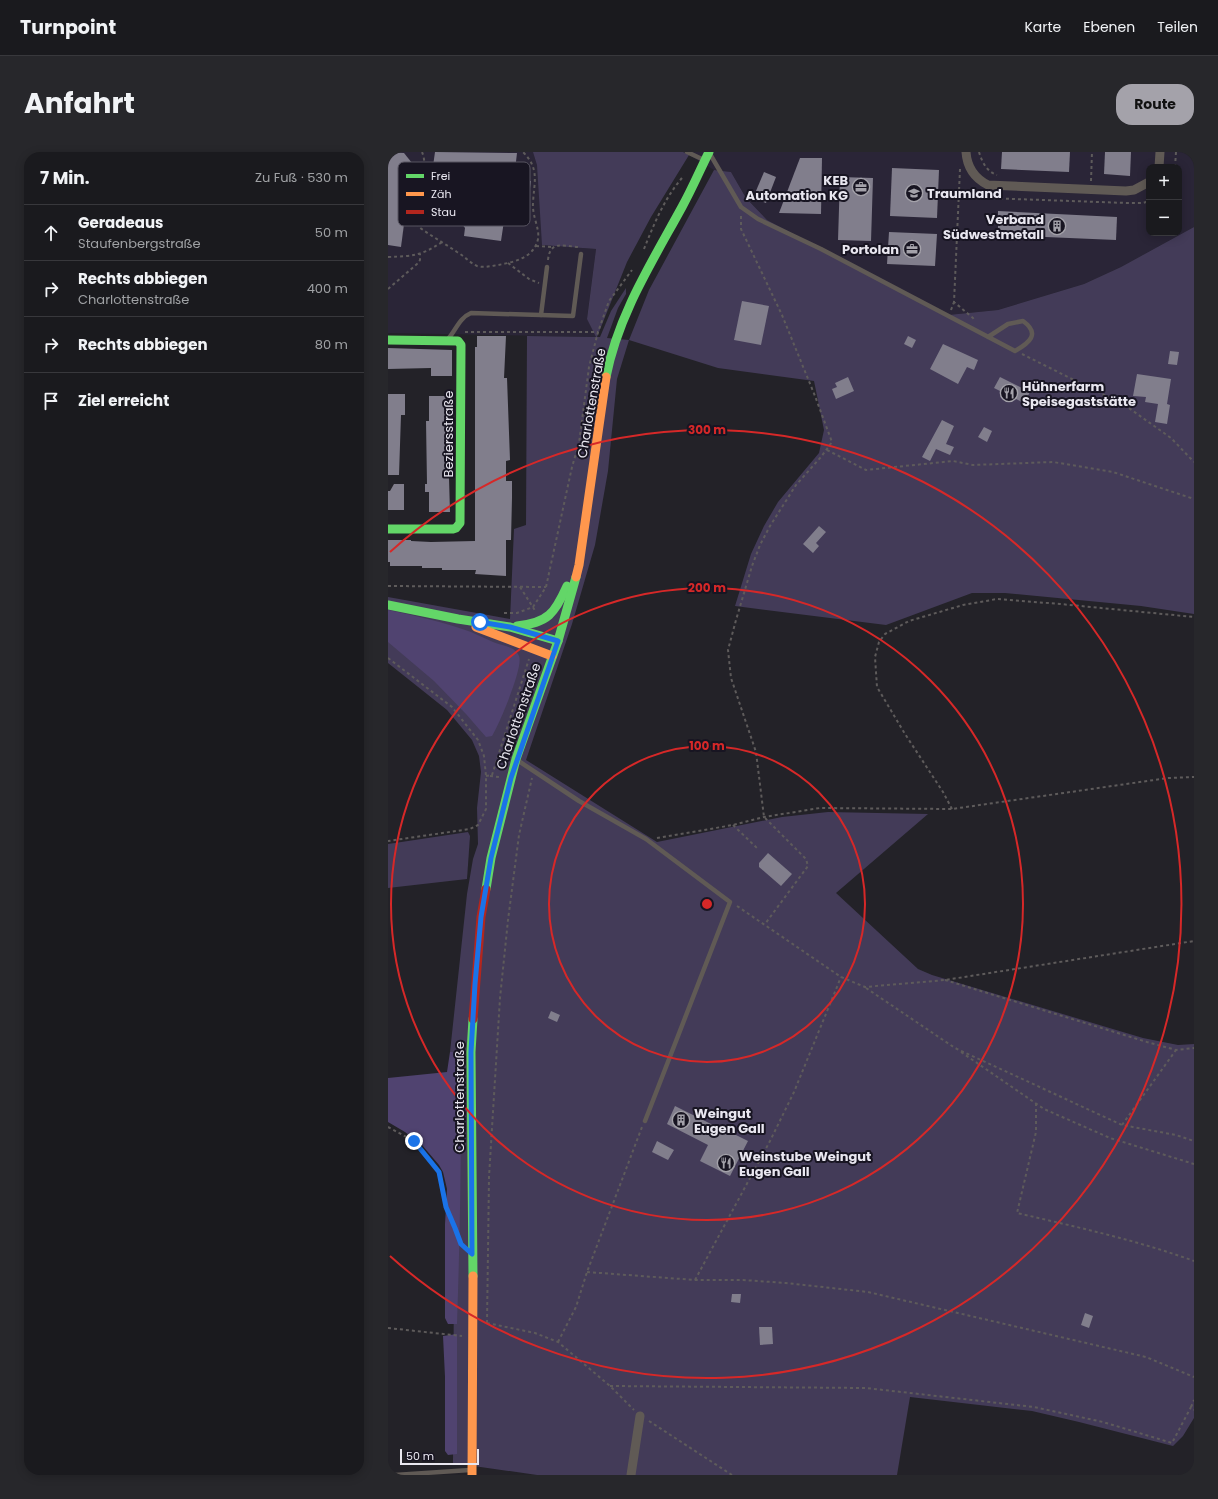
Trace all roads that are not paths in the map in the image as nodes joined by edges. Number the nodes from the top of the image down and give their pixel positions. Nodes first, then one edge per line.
1 (687, 152) edge
2 (1160, 152) edge
3 (708, 155) edge
4 (966, 157) edge
5 (1158, 164) edge
6 (1146, 184) edge
7 (581, 254) road end
8 (547, 267) road end
9 (541, 315) junction
10 (988, 337) junction
11 (388, 340) edge
12 (447, 340) junction
13 (388, 529) edge
14 (579, 565) junction
15 (388, 605) edge
16 (458, 620) junction
17 (510, 627) junction
18 (558, 641) junction
19 (552, 656) junction
20 (516, 759) junction
21 (644, 1121) road end
22 (640, 1416) road end
23 (472, 1472) edge
24 (394, 1475) edge
25 (631, 1475) edge

1 - 3 lane
2 - 5 street
3 - 10 lane
3 - 14 main road, Charlottenstraße
4 - 6 street
7 - 9 lane
8 - 9 lane
9 - 12 lane
10 - 10 lane
11 - 12 main road
12 - 13 main road, Beziersstraße
14 - 17 main road
14 - 18 main road, Charlottenstraße
15 - 16 main road
16 - 17 main road
16 - 19 main road
17 - 18 main road
18 - 19 main road, Charlottenstraße
19 - 20 main road, Charlottenstraße
20 - 21 lane
20 - 23 main road, Charlottenstraße
22 - 25 street
23 - 24 lane

